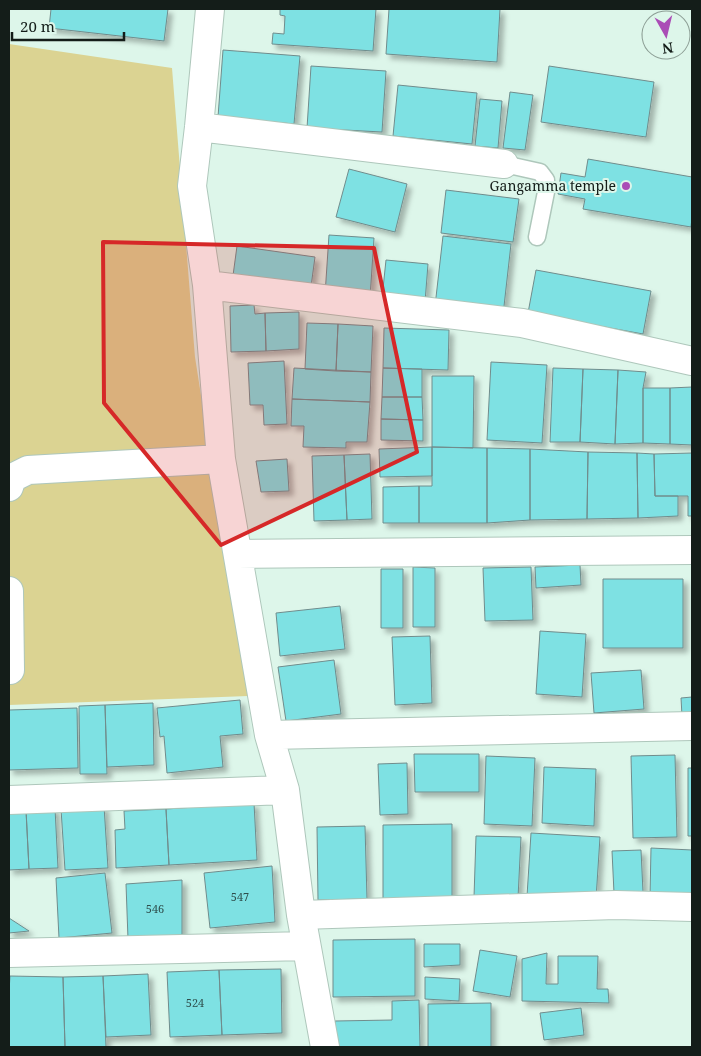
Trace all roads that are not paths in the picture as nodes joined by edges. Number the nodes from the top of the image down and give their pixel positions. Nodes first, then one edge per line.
1 (210, 9) edge
2 (199, 127) junction
3 (504, 164) joint
4 (537, 238) dead end
5 (207, 285) junction
6 (692, 361) edge
7 (221, 459) junction
8 (9, 487) edge
9 (692, 550) edge
10 (238, 554) junction
11 (9, 591) edge
12 (10, 670) dead end
13 (692, 726) edge
14 (269, 734) junction
15 (285, 790) junction
16 (9, 800) edge
17 (692, 906) edge
18 (301, 915) junction
19 (306, 946) junction
20 (9, 953) edge
21 (325, 1047) edge

1 - 2 street
2 - 3 street
2 - 5 street
3 - 4 lane
5 - 6 street
5 - 7 street
7 - 8 street
7 - 10 street
9 - 10 street
10 - 14 street
11 - 12 street
13 - 14 street
14 - 15 street
15 - 16 street
15 - 18 street
17 - 18 street
18 - 19 street
19 - 20 street
19 - 21 street

